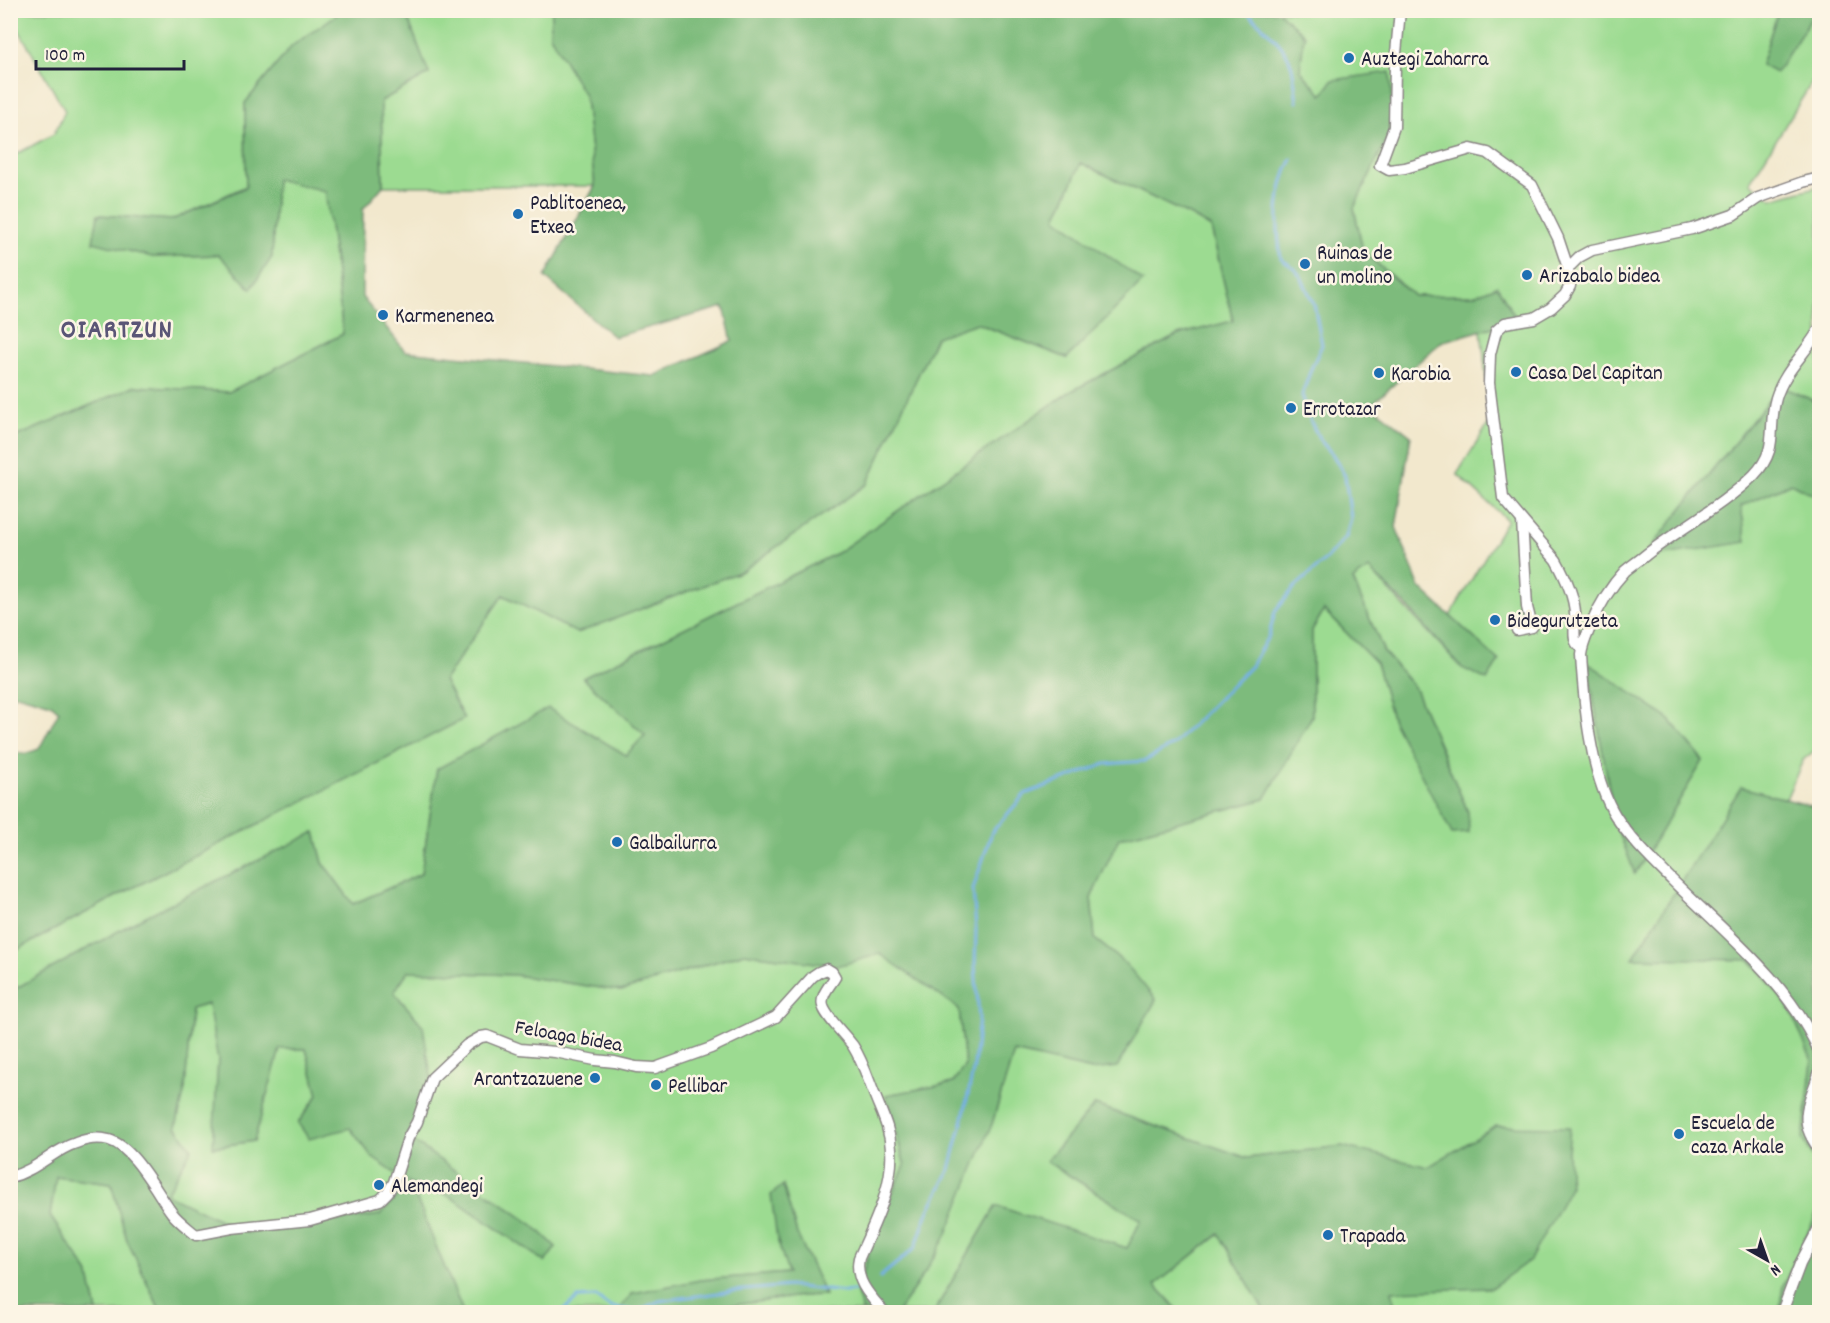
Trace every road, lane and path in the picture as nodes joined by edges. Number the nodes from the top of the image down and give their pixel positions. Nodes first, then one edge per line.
1 (1400, 10) edge
2 (1820, 178) edge
3 (1568, 268) junction
4 (1820, 328) edge
5 (1522, 521) junction
6 (1517, 630) dead end
7 (1582, 648) junction
8 (1820, 1053) edge
9 (1820, 1071) edge
10 (1820, 1151) edge
11 (10, 1177) edge
12 (1820, 1226) edge
13 (884, 1312) edge
14 (1782, 1312) edge

1 - 3 street
2 - 3 street
3 - 5 street
4 - 7 street
5 - 6 street
5 - 7 street
7 - 8 street
9 - 10 street
11 - 13 street, Feloaga bidea
12 - 14 street

